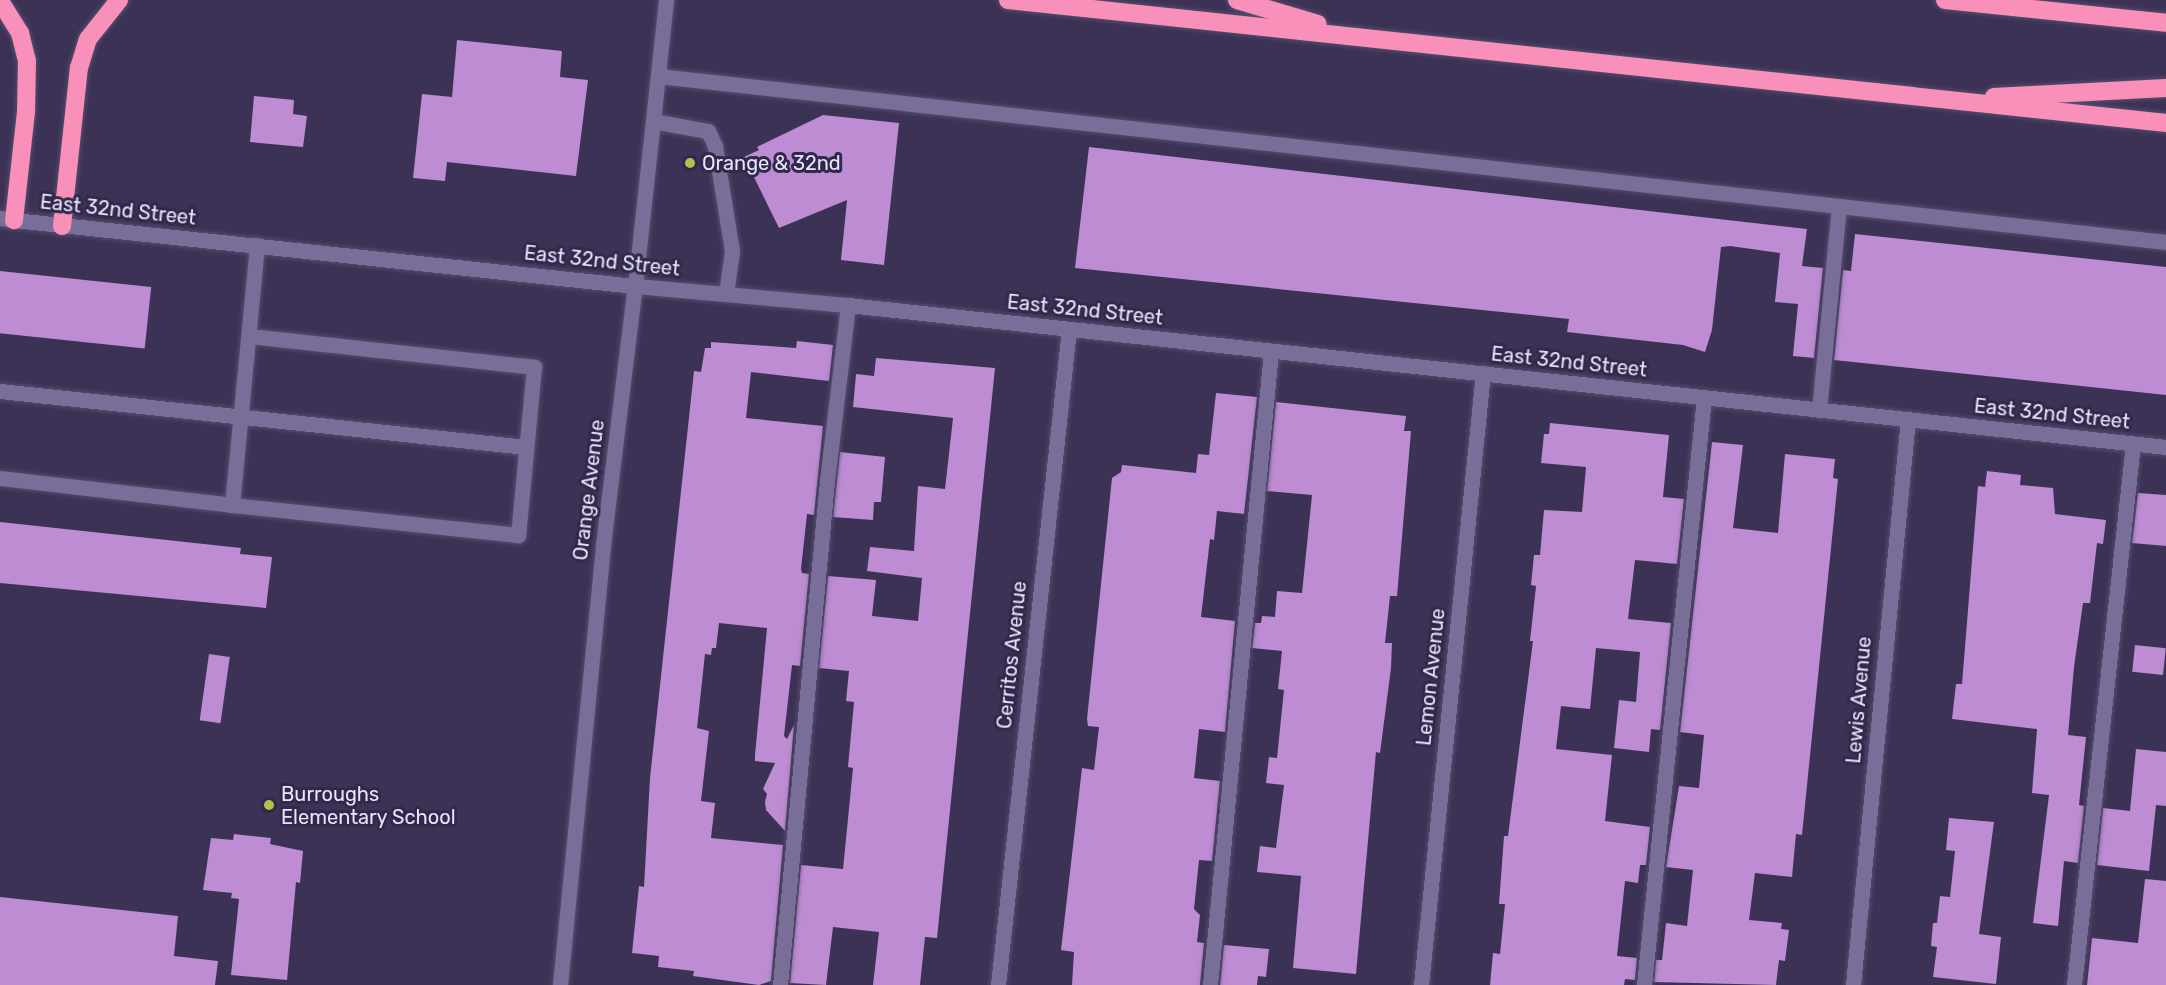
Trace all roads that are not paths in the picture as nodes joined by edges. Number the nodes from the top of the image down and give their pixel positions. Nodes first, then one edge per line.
1 (119, 0) edge
2 (666, 0) edge
3 (1008, 0) edge
4 (1237, 0) edge
5 (1945, 0) edge
6 (0, 1) edge
7 (2166, 23) edge
8 (1359, 37) junction
9 (658, 76) junction
10 (2166, 88) edge
11 (1935, 100) junction
12 (653, 121) junction
13 (2166, 123) edge
14 (1839, 206) junction
15 (7, 219) edge
16 (62, 226) junction
17 (2166, 242) edge
18 (257, 246) junction
19 (635, 286) junction
20 (726, 294) junction
21 (848, 305) junction
22 (1069, 329) junction
23 (250, 336) junction
24 (1271, 351) junction
25 (1483, 374) junction
26 (0, 392) edge
27 (1704, 397) junction
28 (1819, 410) junction
29 (241, 418) junction
30 (1908, 419) junction
31 (2133, 444) junction
32 (526, 447) junction
33 (2166, 447) edge
34 (0, 478) edge
35 (232, 505) junction
36 (560, 985) edge
37 (780, 985) edge
38 (998, 985) edge
39 (1210, 985) edge
40 (1421, 985) edge
41 (1644, 985) edge
42 (1853, 985) edge
43 (2074, 985) edge

1 - 16 highway
2 - 9 street, Orange Avenue
3 - 8 highway
4 - 8 highway
5 - 7 highway
6 - 15 highway
8 - 11 highway
9 - 12 street, Orange Avenue
9 - 14 street
10 - 11 highway
11 - 13 highway
12 - 19 street, Orange Avenue
12 - 20 street
14 - 17 street
14 - 28 street
15 - 16 street, East 32nd Street
16 - 18 street, East 32nd Street
18 - 19 street, East 32nd Street
18 - 23 street
19 - 20 street, East 32nd Street
19 - 36 street, Orange Avenue
20 - 21 street, East 32nd Street
21 - 22 street, East 32nd Street
21 - 37 street
22 - 24 street, East 32nd Street
22 - 38 street, Cerritos Avenue
23 - 29 street
23 - 32 street
24 - 25 street, East 32nd Street
24 - 39 street
25 - 27 street, East 32nd Street
25 - 40 street, Lemon Avenue
26 - 29 street
27 - 28 street, East 32nd Street
27 - 41 street
28 - 30 street, East 32nd Street
29 - 32 street
29 - 35 street
30 - 31 street, East 32nd Street
30 - 42 street, Lewis Avenue
31 - 33 street, East 32nd Street
31 - 43 street
32 - 35 street
34 - 35 street

